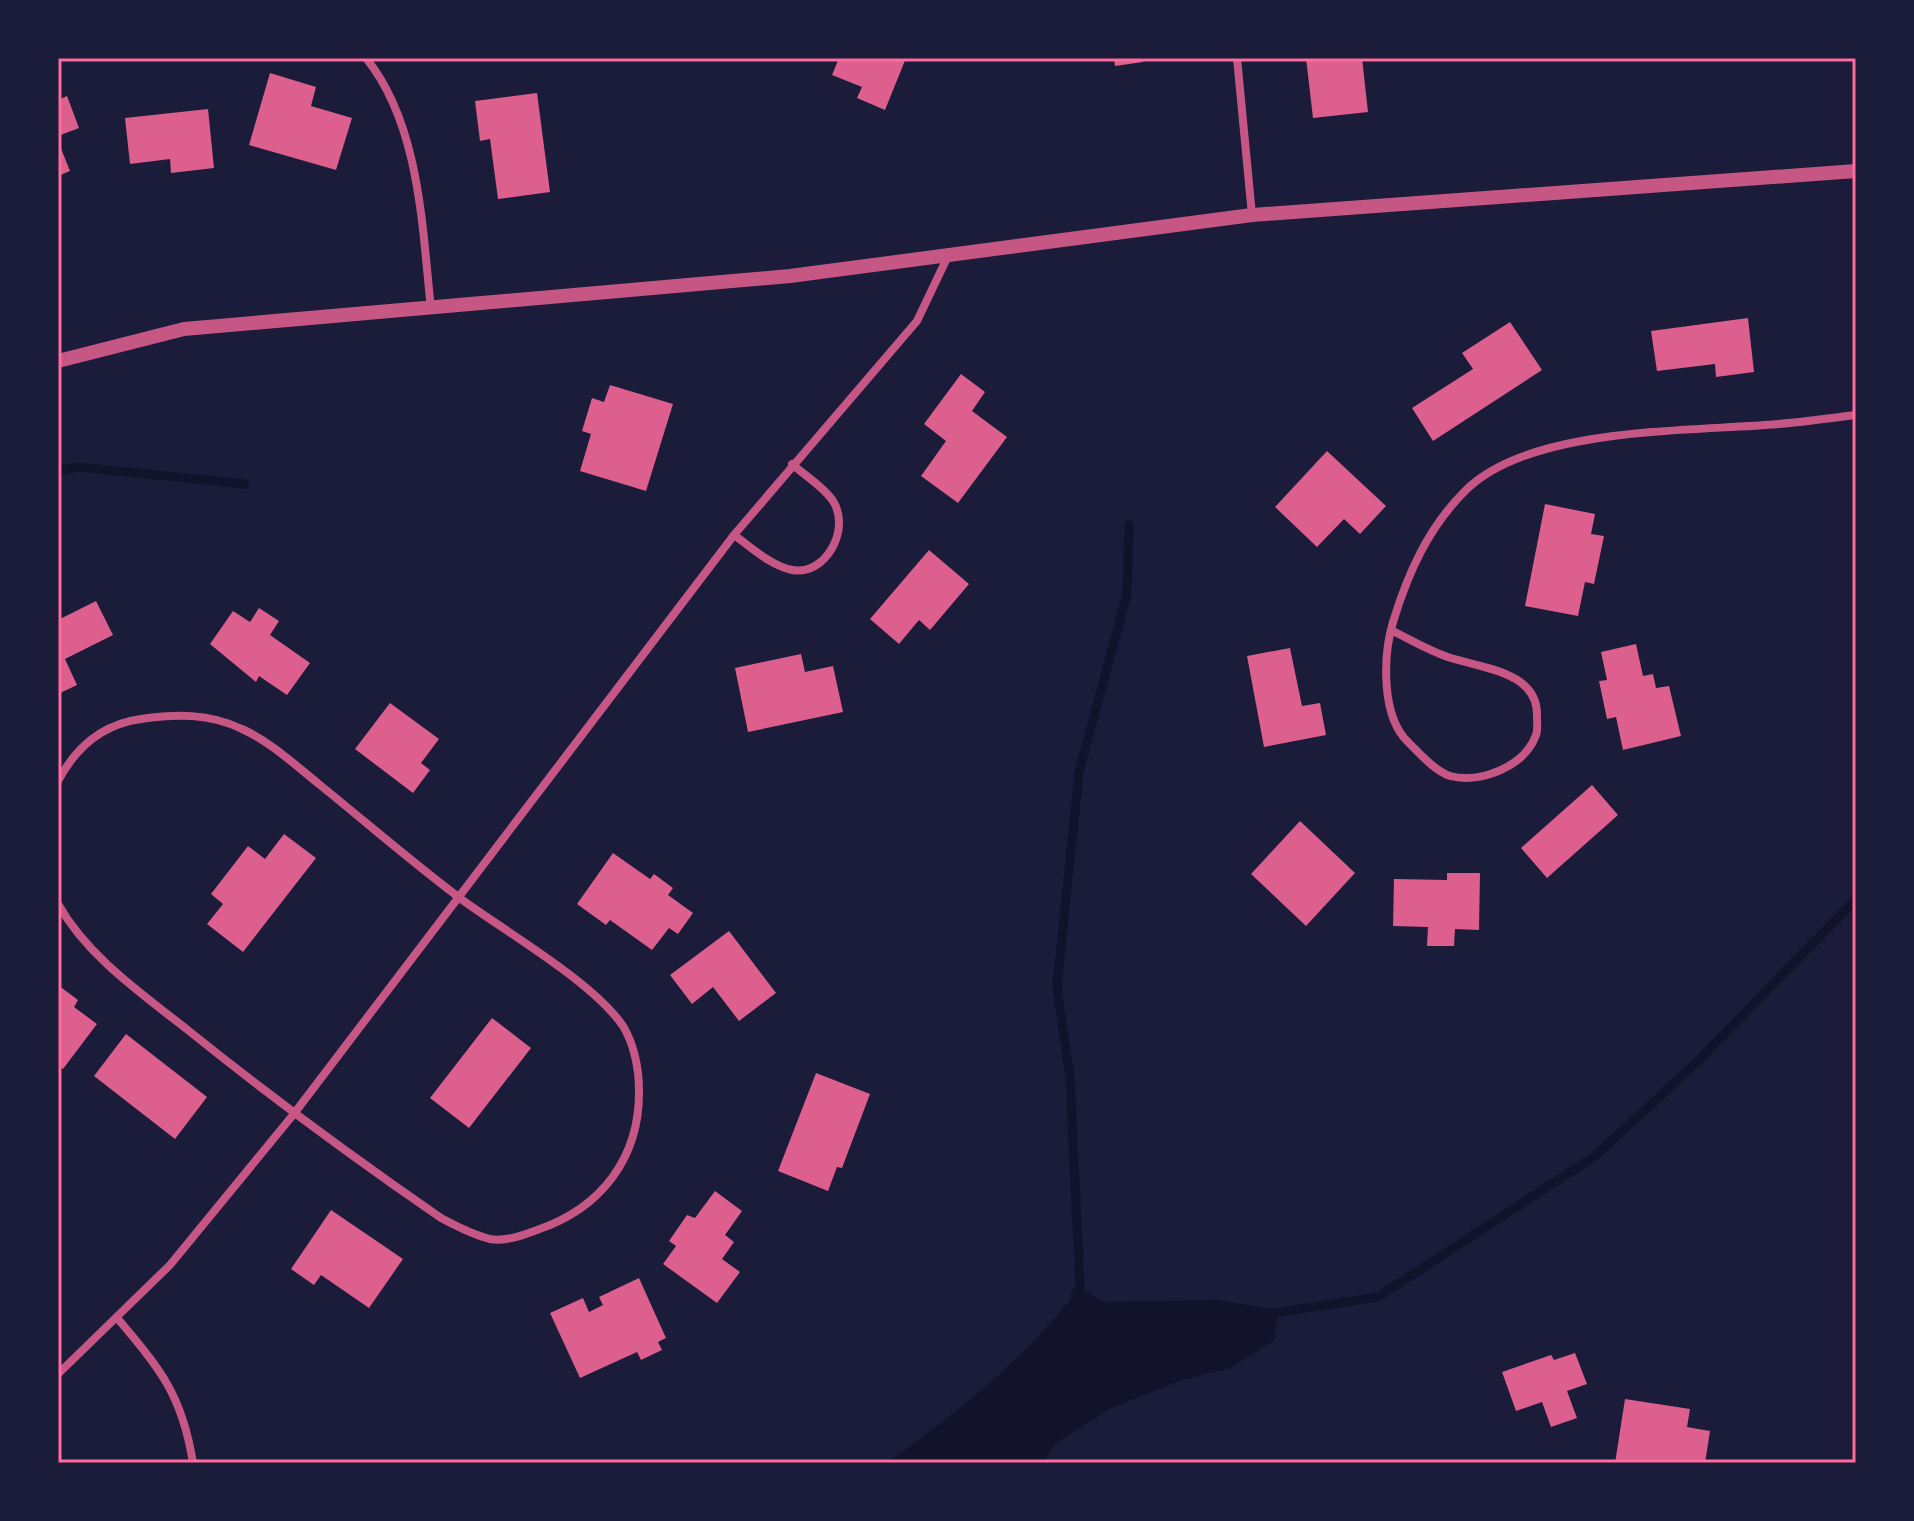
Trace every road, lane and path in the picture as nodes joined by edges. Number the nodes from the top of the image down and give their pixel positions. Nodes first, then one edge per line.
1 (366, 58) edge
2 (1237, 58) edge
3 (1856, 171) edge
4 (1252, 215) junction
5 (948, 256) junction
6 (431, 310) junction
7 (58, 361) edge
8 (1856, 415) edge
9 (792, 464) junction
10 (734, 535) junction
11 (1391, 630) junction
12 (58, 781) edge
13 (461, 899) junction
14 (58, 904) edge
15 (293, 1115) junction
16 (118, 1319) junction
17 (58, 1374) edge
18 (193, 1463) edge

1 - 6 street
2 - 4 street
3 - 4 street
4 - 5 street
5 - 6 street
5 - 9 street
6 - 7 street
8 - 11 street
9 - 10 street
9 - 10 street
10 - 13 street
11 - 11 street
12 - 13 street
13 - 15 street
13 - 15 street
14 - 15 street
15 - 16 street
16 - 17 street
16 - 18 street

